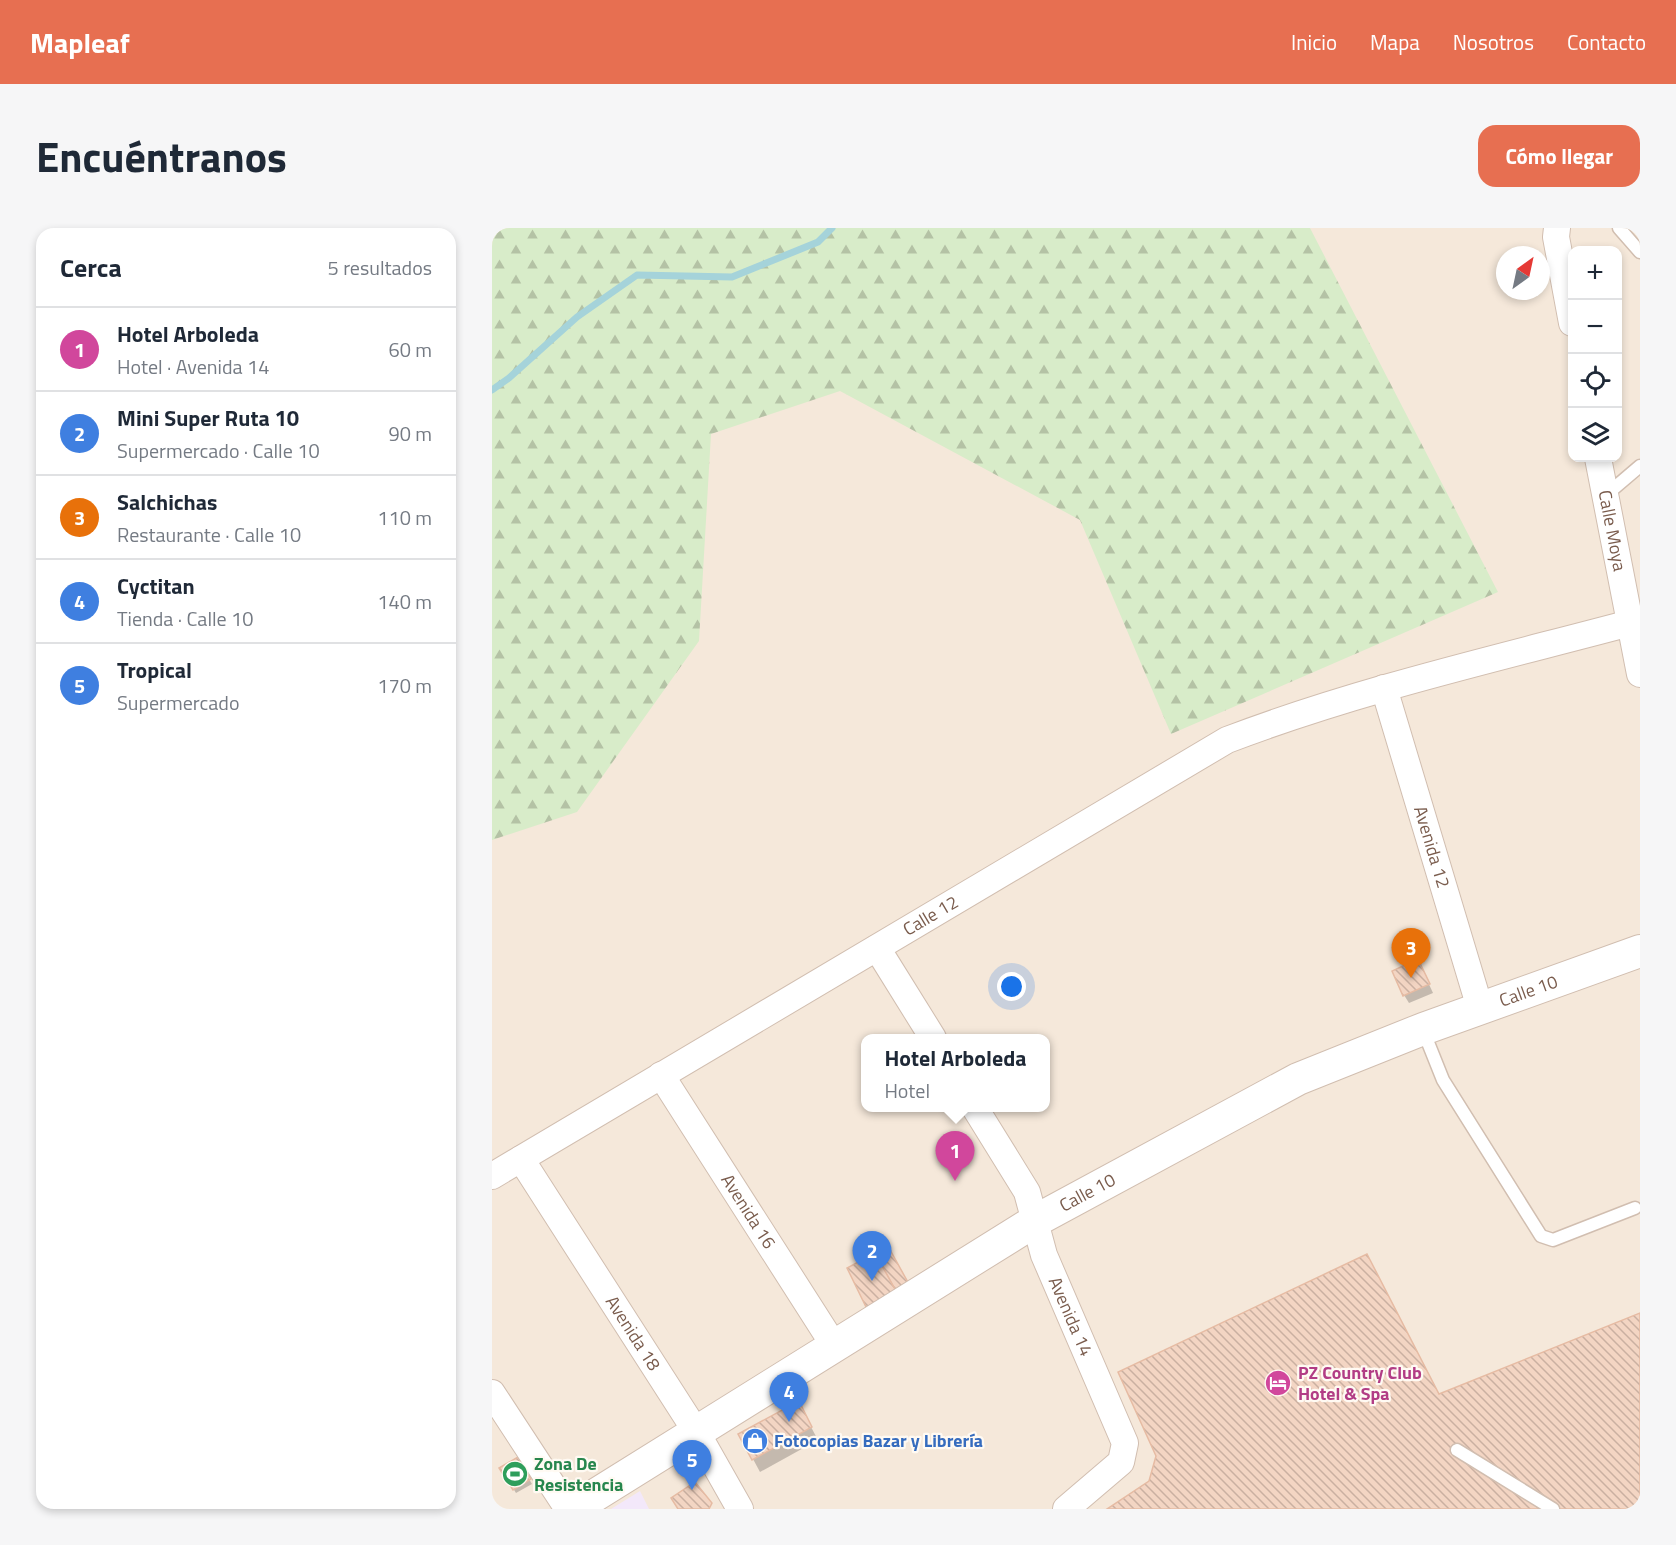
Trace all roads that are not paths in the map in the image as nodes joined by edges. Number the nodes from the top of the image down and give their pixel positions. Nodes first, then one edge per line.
1 (1557, 228) edge
2 (1619, 228) edge
3 (1640, 252) edge
4 (1568, 302) edge
5 (1599, 462) edge
6 (1640, 466) edge
7 (1606, 495) junction
8 (1630, 623) junction
9 (1640, 674) edge
10 (1384, 688) junction
11 (877, 948) junction
12 (1640, 951) edge
13 (1480, 1008) junction
14 (1423, 1029) junction
15 (931, 1034) edge
16 (661, 1075) junction
17 (978, 1112) edge
18 (521, 1159) junction
19 (492, 1176) edge
20 (1635, 1208) dead end
21 (1035, 1221) junction
22 (835, 1347) junction
23 (492, 1394) edge
24 (697, 1433) junction
25 (1457, 1450) dead end
26 (568, 1509) edge
27 (573, 1509) edge
28 (741, 1509) edge
29 (1066, 1509) edge
30 (1553, 1509) edge

1 - 4 street
2 - 3 lane
5 - 7 street, Calle Moya
6 - 7 lane
7 - 8 street, Calle Moya
8 - 9 street, Calle Moya
8 - 10 street, Calle 12
10 - 11 street, Calle 12
10 - 13 street, Avenida 12
11 - 15 street
11 - 16 street, Calle 12
12 - 13 street, Calle 10
13 - 14 street, Calle 10
14 - 20 lane
14 - 21 street, Calle 10
16 - 18 street, Calle 12
16 - 22 street, Avenida 16
17 - 21 street, Avenida 14
18 - 19 street, Calle 12
18 - 24 street, Avenida 18
21 - 22 street, Calle 10
21 - 29 street, Avenida 14
22 - 24 street, Calle 10
23 - 26 street
24 - 27 street, Calle 10
24 - 28 street, Avenida 18
25 - 30 lane

